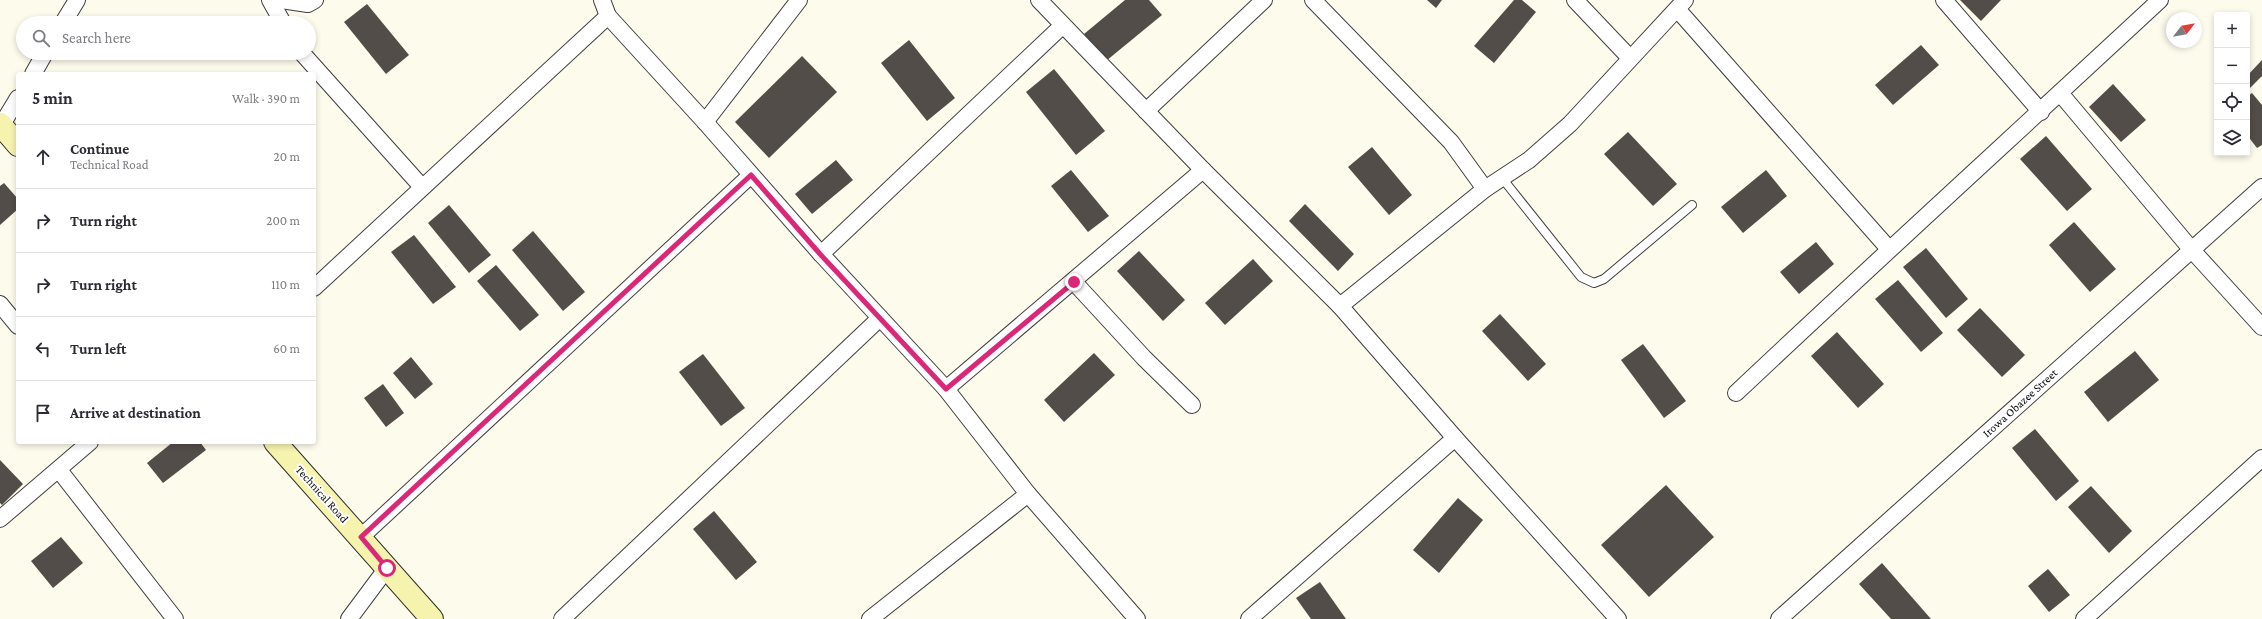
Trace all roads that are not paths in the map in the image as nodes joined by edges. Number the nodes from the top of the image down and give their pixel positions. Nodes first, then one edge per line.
1 (77, 0) edge
2 (270, 0) edge
3 (281, 0) edge
4 (315, 0) edge
5 (602, 0) edge
6 (799, 0) edge
7 (1039, 0) edge
8 (1264, 0) edge
9 (1312, 0) edge
10 (1575, 0) edge
11 (1944, 0) edge
12 (2160, 0) edge
13 (1682, 5) edge
14 (67, 16) edge
15 (279, 16) edge
16 (608, 16) junction
17 (1062, 26) junction
18 (1630, 58) junction
19 (41, 60) edge
20 (308, 60) edge
21 (34, 72) edge
22 (2060, 93) junction
23 (16, 101) edge
24 (1146, 111) junction
25 (2041, 112) junction
26 (705, 122) junction
27 (1, 125) edge
28 (16, 143) edge
29 (1203, 170) junction
30 (751, 175) junction
31 (1502, 178) junction
32 (422, 187) junction
33 (2262, 187) edge
34 (1485, 189) junction
35 (1692, 205) dead end
36 (1889, 248) junction
37 (2191, 249) junction
38 (820, 254) junction
39 (1074, 282) junction
40 (316, 286) edge
41 (0, 304) edge
42 (1340, 306) junction
43 (880, 318) junction
44 (16, 324) edge
45 (2262, 328) edge
46 (946, 389) junction
47 (1736, 393) dead end
48 (1192, 405) dead end
49 (1455, 438) junction
50 (88, 444) edge
51 (277, 444) edge
52 (2262, 458) edge
53 (59, 470) junction
54 (1028, 494) junction
55 (0, 519) edge
56 (361, 537) junction
57 (387, 568) junction
58 (175, 619) edge
59 (350, 619) edge
60 (432, 619) edge
61 (562, 619) edge
62 (870, 619) edge
63 (1137, 619) edge
64 (1249, 619) edge
65 (1618, 619) edge
66 (1779, 619) edge
67 (2084, 619) edge

1 - 14 street
2 - 15 street
3 - 4 street
5 - 16 street
6 - 26 street
7 - 17 street
8 - 24 street
9 - 34 street
10 - 18 street
11 - 25 street
12 - 22 street
13 - 18 street
13 - 36 street
16 - 26 street
16 - 32 street
17 - 24 street
17 - 38 street
18 - 31 street
19 - 21 street
20 - 32 street
22 - 25 street
22 - 37 street
23 - 27 street
24 - 29 street
25 - 36 street
26 - 30 street
27 - 28 street
29 - 39 street
29 - 42 street
30 - 38 street
30 - 56 street
31 - 34 street
31 - 35 lane
32 - 40 street
33 - 37 street, Irowa Obazee Street
34 - 42 street
36 - 47 street
37 - 45 street
37 - 66 street, Irowa Obazee Street
38 - 43 street
39 - 46 street
39 - 48 street
41 - 44 street
42 - 49 street
43 - 46 street
43 - 61 street
46 - 54 street
49 - 64 street
49 - 65 street
50 - 53 street
51 - 56 street, Technical Road
52 - 67 street
53 - 55 street
53 - 58 street
54 - 62 street
54 - 63 street
56 - 57 street, Technical Road
57 - 59 street
57 - 60 street, Technical Road

